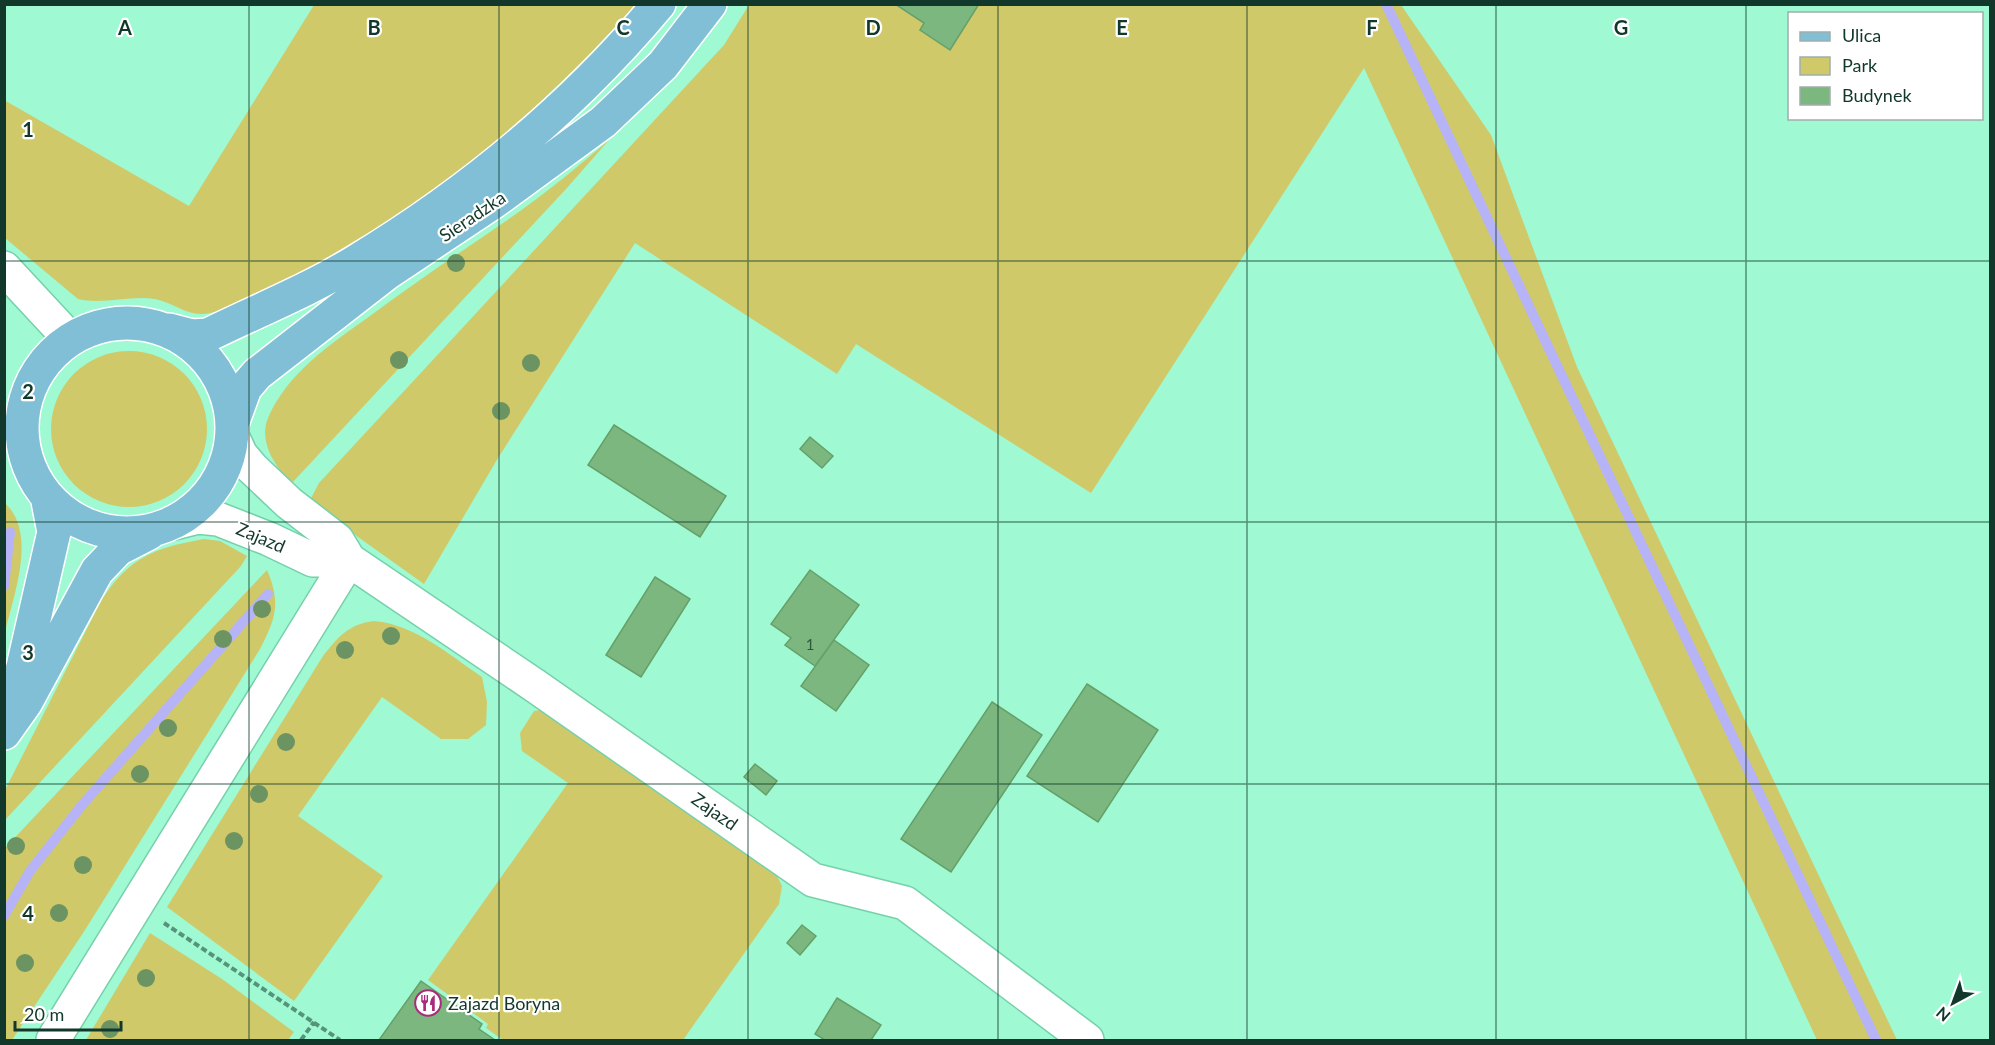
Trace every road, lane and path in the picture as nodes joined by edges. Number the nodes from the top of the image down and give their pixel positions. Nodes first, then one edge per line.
1 (658, 4) edge
2 (710, 4) edge
3 (4, 268) edge
4 (161, 328) junction
5 (70, 339) junction
6 (39, 370) junction
7 (4, 403) edge
8 (232, 428) junction
9 (4, 464) edge
10 (43, 489) junction
11 (168, 525) junction
12 (349, 560) junction
13 (4, 723) edge
14 (4, 733) edge
15 (138, 905) junction
16 (314, 1022) junction
17 (52, 1041) edge
18 (301, 1041) edge
19 (340, 1041) edge
20 (1087, 1041) edge

1 - 4 main road, Sieradzka
2 - 8 main road, Sieradzka
3 - 5 street
4 - 5 main road
4 - 8 main road
5 - 6 main road
6 - 7 main road
6 - 10 main road
8 - 11 main road
8 - 12 street, Zajazd
9 - 10 main road
10 - 11 main road
10 - 13 main road
11 - 12 street, Zajazd
11 - 14 main road
12 - 15 street
12 - 20 street, Zajazd
15 - 16 path
15 - 17 street
16 - 18 path
16 - 19 path

